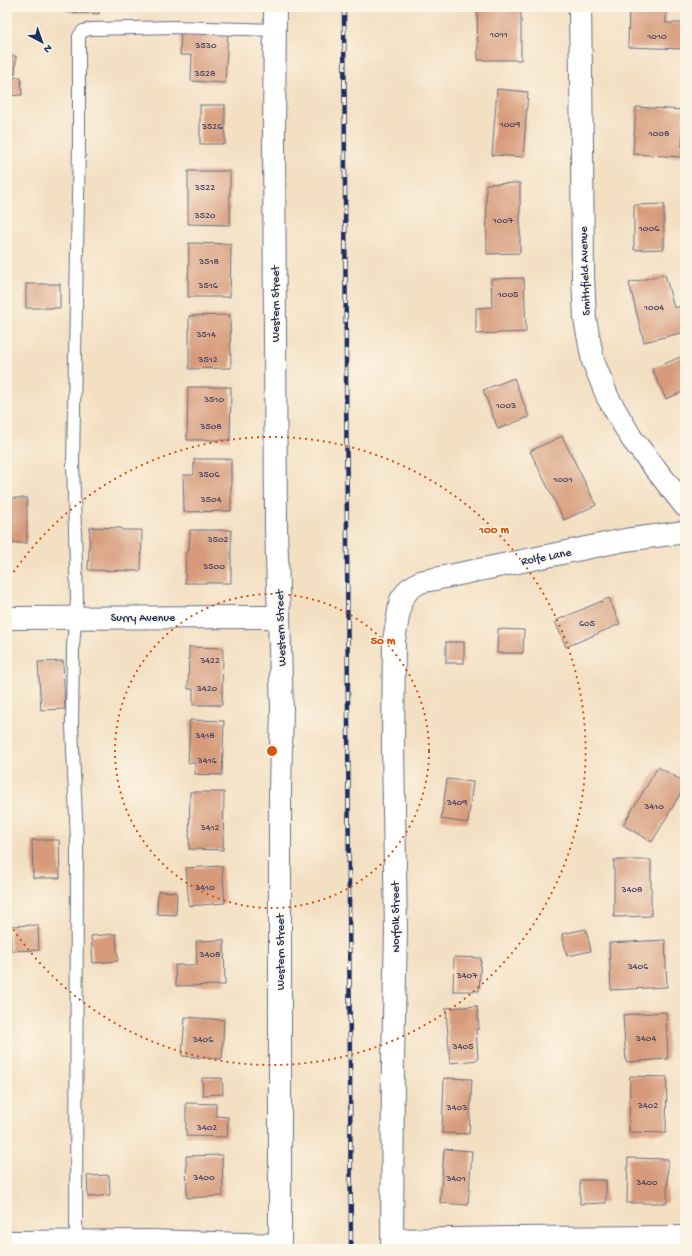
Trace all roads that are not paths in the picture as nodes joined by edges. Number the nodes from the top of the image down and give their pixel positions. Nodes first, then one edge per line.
1 (275, 7) edge
2 (580, 7) edge
3 (275, 30) junction
4 (685, 506) edge
5 (685, 532) edge
6 (409, 589) joint
7 (279, 616) junction
8 (7, 618) edge
9 (76, 618) junction
10 (685, 1237) edge
11 (7, 1242) edge
12 (549, 1243) edge
13 (76, 1245) edge
14 (392, 1245) edge
15 (280, 1247) edge

1 - 3 street, Western Street
2 - 4 street, Smithfield Avenue
3 - 7 street, Western Street
3 - 9 lane
5 - 6 street, Rolfe Lane
6 - 14 street, Norfolk Street
7 - 9 street, Surry Avenue
7 - 15 street, Western Street
8 - 9 street, Surry Avenue
9 - 13 lane
10 - 12 street
11 - 13 street
12 - 14 street
13 - 15 street

